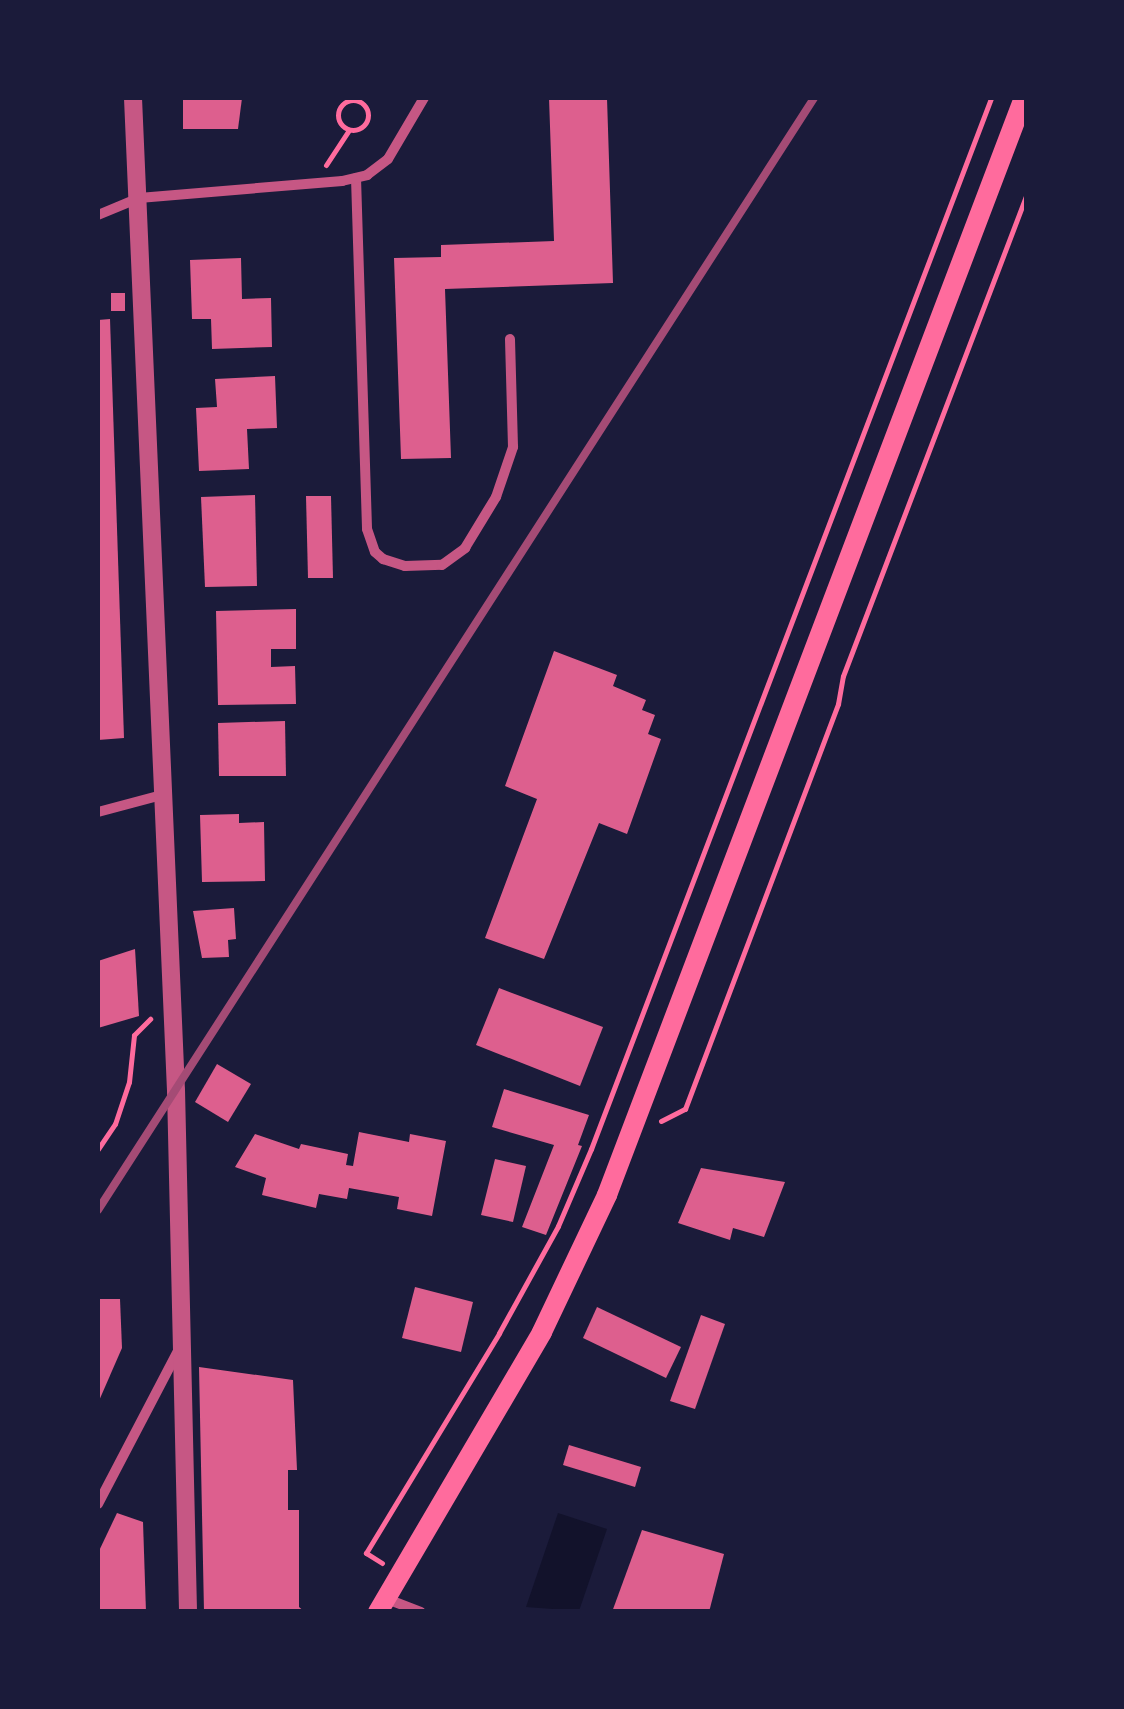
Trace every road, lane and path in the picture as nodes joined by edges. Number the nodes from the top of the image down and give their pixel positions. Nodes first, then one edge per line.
1 (133, 98) edge
2 (991, 98) edge
3 (1024, 98) edge
4 (354, 99) edge
5 (420, 99) edge
6 (348, 130) junction
7 (356, 178) junction
8 (314, 183) junction
9 (1026, 196) edge
10 (138, 198) junction
11 (98, 215) edge
12 (510, 339) dead end
13 (162, 795) junction
14 (98, 812) edge
15 (172, 1012) junction
16 (657, 1123) dead end
17 (98, 1150) edge
18 (180, 1348) junction
19 (98, 1504) edge
20 (402, 1575) junction
21 (382, 1605) edge
22 (188, 1612) edge
23 (421, 1612) edge

1 - 10 street
2 - 20 path
3 - 20 main road
4 - 6 path
4 - 6 path
5 - 7 street
6 - 8 path
7 - 8 street
7 - 12 street
8 - 10 street
9 - 16 path
10 - 11 street
10 - 13 street
13 - 14 street
13 - 15 street
15 - 17 path
15 - 18 street
18 - 19 street
18 - 22 street
20 - 21 main road
21 - 23 street

